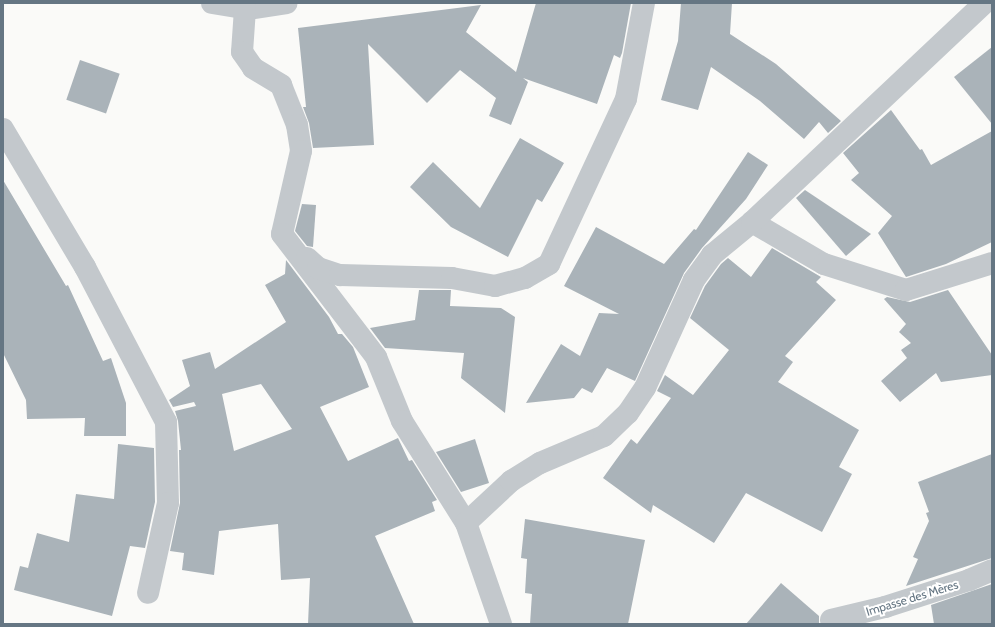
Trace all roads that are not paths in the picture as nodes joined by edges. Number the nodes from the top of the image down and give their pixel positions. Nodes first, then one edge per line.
1 (212, 3) edge
2 (287, 3) edge
3 (644, 3) edge
4 (984, 3) edge
5 (245, 9) junction
6 (3, 129) edge
7 (752, 222) junction
8 (282, 234) junction
9 (992, 262) edge
10 (466, 523) junction
11 (992, 570) edge
12 (148, 593) dead end
13 (831, 620) dead end
14 (501, 624) edge

1 - 5 street
2 - 5 street
3 - 8 street
4 - 7 street
5 - 8 street
6 - 12 street
7 - 9 street
7 - 10 street
8 - 10 street
10 - 14 street
11 - 13 street, Impasse des Mères

